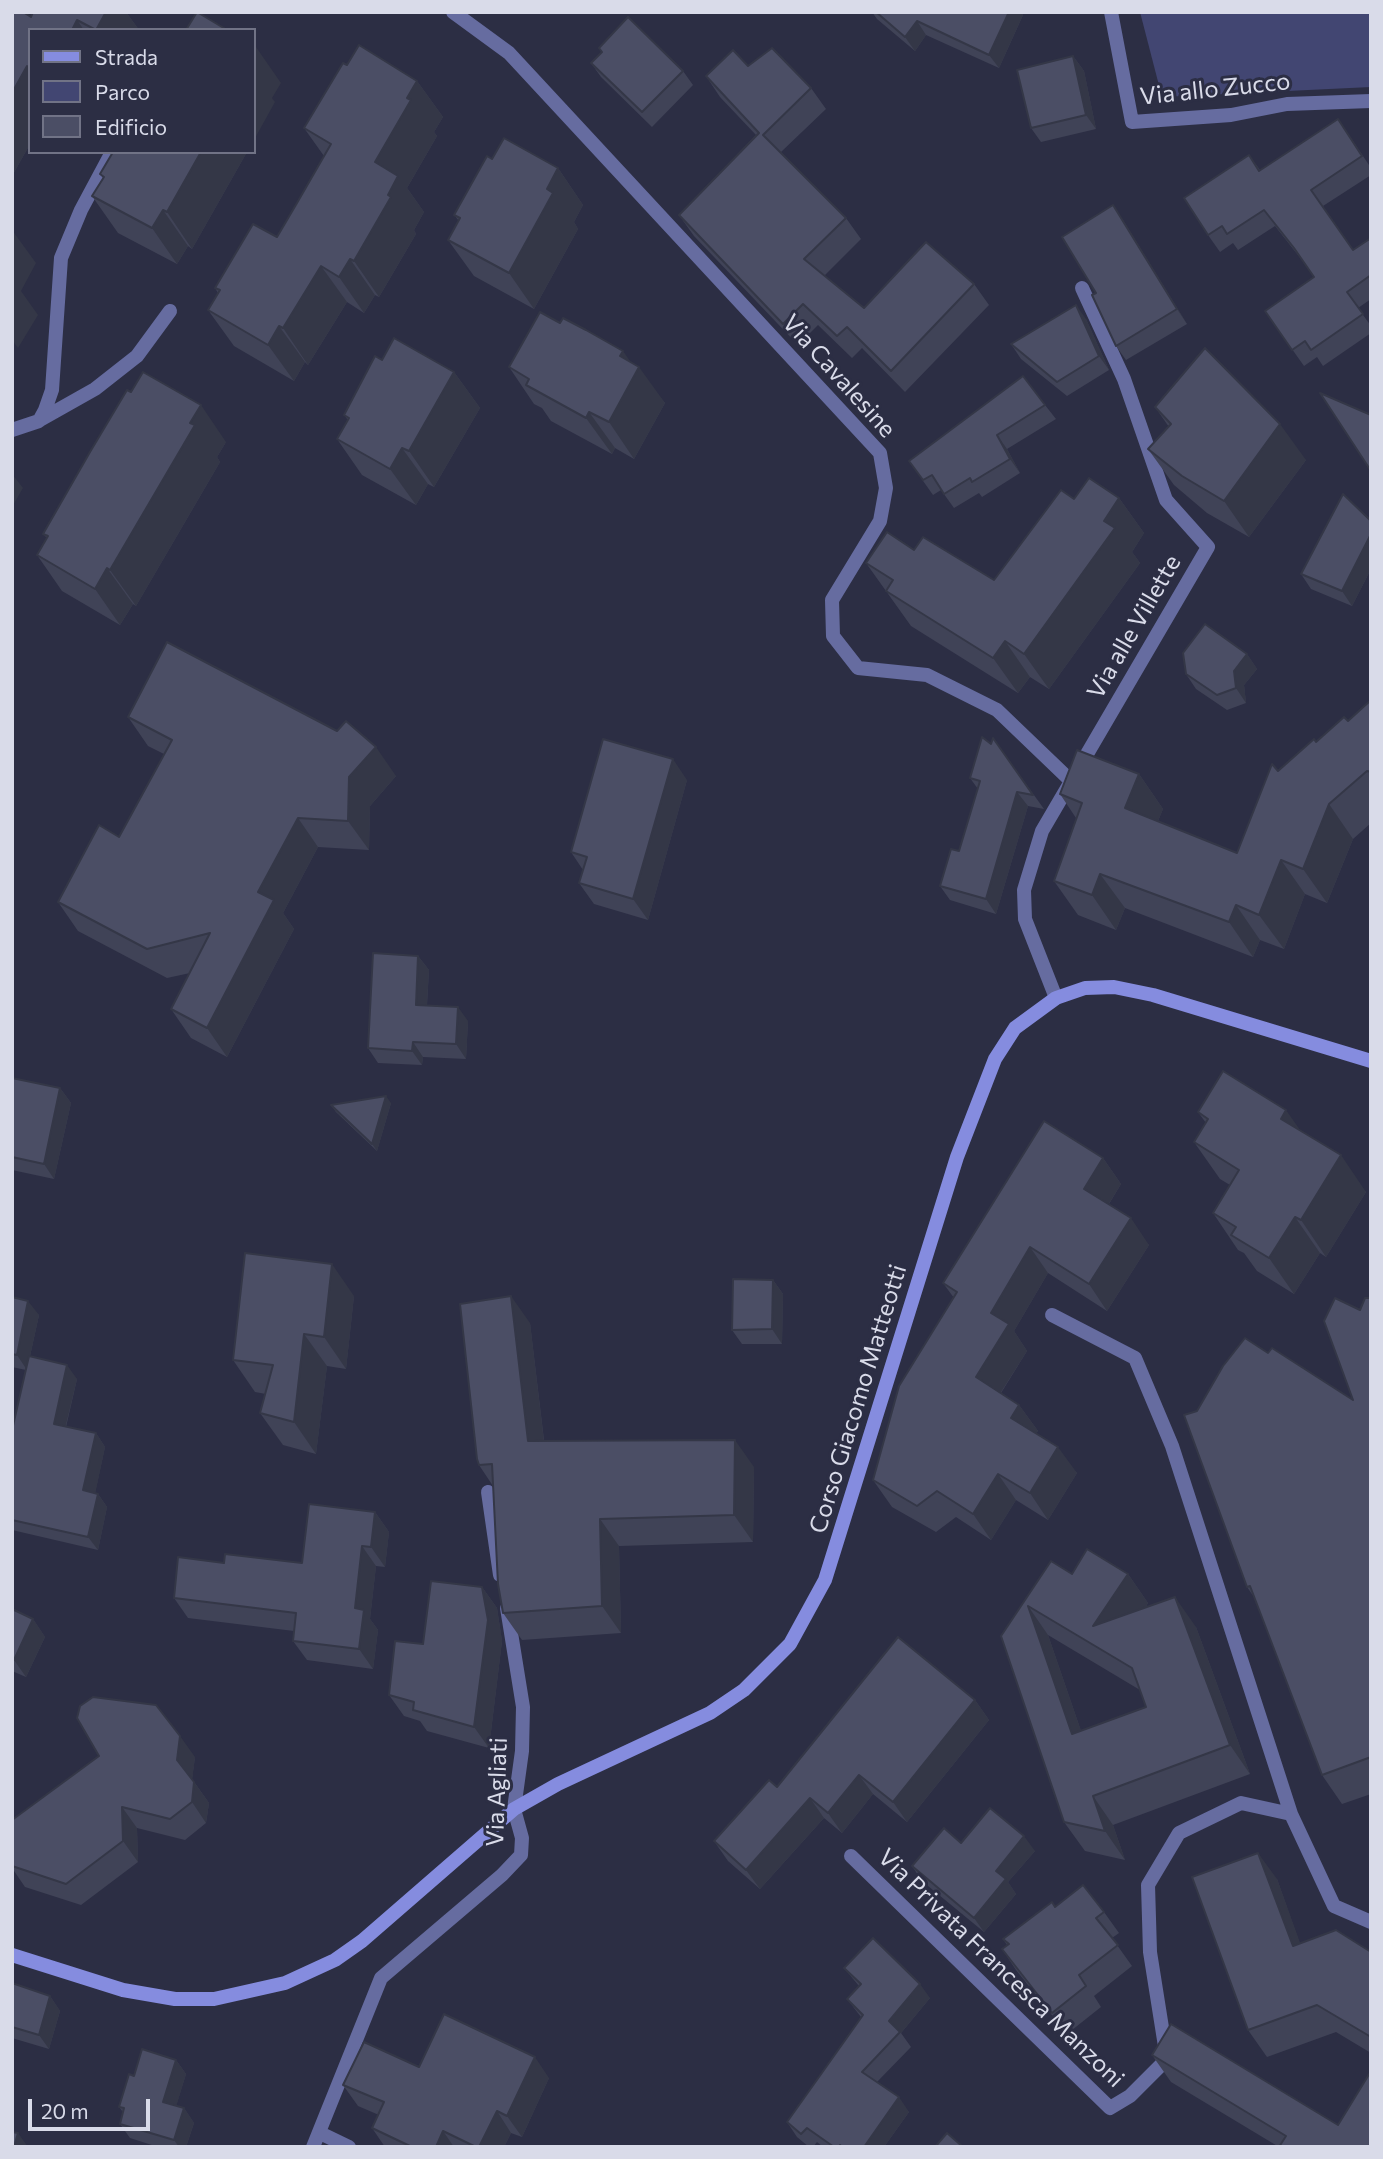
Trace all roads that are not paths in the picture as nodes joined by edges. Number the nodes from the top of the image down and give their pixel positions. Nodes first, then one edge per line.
1 (453, 12) edge
2 (1111, 12) edge
3 (1371, 102) edge
4 (111, 154) edge
5 (1082, 288) edge
6 (170, 311) dead end
7 (38, 421) junction
8 (12, 429) edge
9 (1071, 781) junction
10 (1056, 998) junction
11 (1371, 1061) edge
12 (1052, 1315) dead end
13 (488, 1492) edge
14 (514, 1809) junction
15 (1291, 1814) junction
16 (851, 1856) dead end
17 (1371, 1922) edge
18 (12, 1955) edge
19 (320, 2133) junction
20 (313, 2147) edge
21 (349, 2147) edge

1 - 9 street, Via Cavalesine
2 - 3 street, Via allo Zucco
4 - 7 street
5 - 9 street, Via alle Villette
6 - 7 street
7 - 8 street
9 - 10 street, Via alle Villette
10 - 11 main road, Corso Giacomo Matteotti
10 - 14 main road, Corso Giacomo Matteotti
12 - 15 street
13 - 14 street, Via Agliati
14 - 18 main road, Corso Giacomo Matteotti
14 - 19 street, Via Agliati
15 - 16 street, Via Privata Francesca Manzoni
15 - 17 street
19 - 20 street, Via Agliati
19 - 21 street

